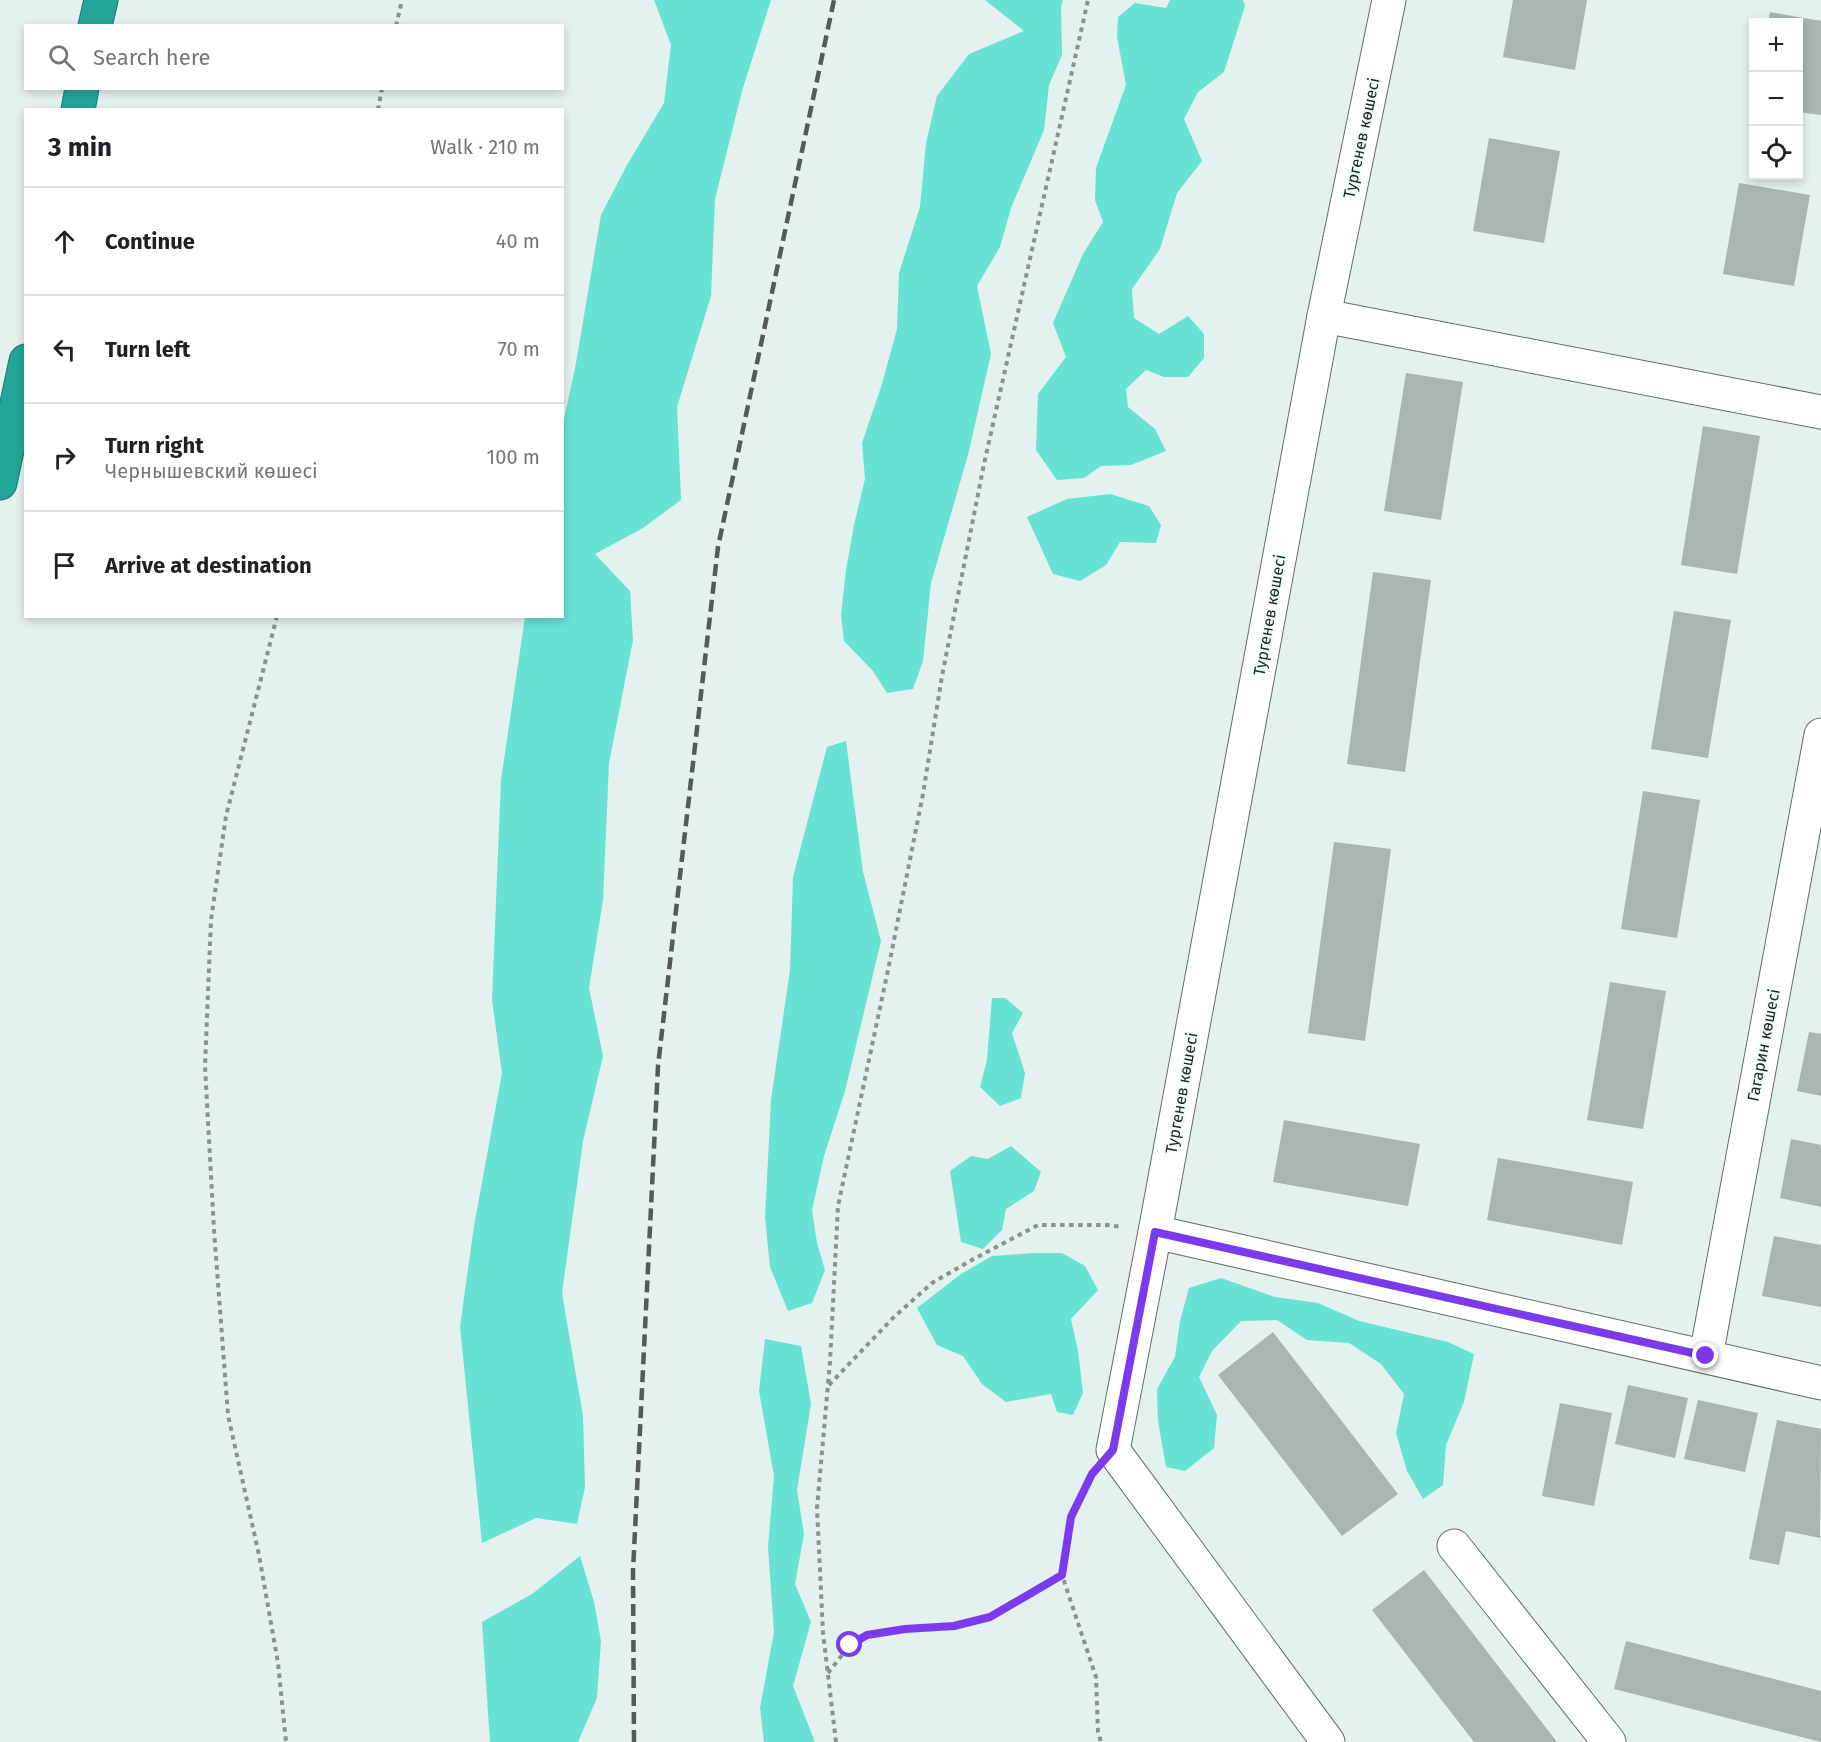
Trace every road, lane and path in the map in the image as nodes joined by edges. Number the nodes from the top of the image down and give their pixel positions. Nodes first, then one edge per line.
1 (101, 0) edge
2 (402, 0) edge
3 (1088, 0) edge
4 (1389, 0) edge
5 (95, 24) edge
6 (396, 24) edge
7 (82, 90) edge
8 (381, 90) edge
9 (78, 108) edge
10 (378, 108) edge
11 (1324, 316) junction
12 (24, 370) edge
13 (1821, 412) edge
14 (0, 483) edge
15 (276, 618) edge
16 (1821, 735) edge
17 (1155, 1232) junction
18 (1706, 1356) junction
19 (1821, 1383) edge
20 (828, 1386) junction
21 (1113, 1450) junction
22 (1454, 1546) dead end
23 (1062, 1575) junction
24 (828, 1674) junction
25 (286, 1742) edge
26 (836, 1742) edge
27 (1101, 1742) edge
28 (1328, 1742) edge
29 (1609, 1742) edge

1 - 5 highway
2 - 6 path
3 - 20 path
4 - 11 street, Тургенев көшесі
7 - 9 highway
8 - 10 path
11 - 13 street
11 - 17 street, Тургенев көшесі
12 - 14 highway
15 - 25 path
16 - 18 street, Гагарин көшесі
17 - 18 street
17 - 20 path
17 - 21 street, Тургенев көшесі
18 - 19 street
20 - 24 path
21 - 23 path
21 - 28 street
22 - 29 street
23 - 24 path
23 - 27 path
24 - 26 path

